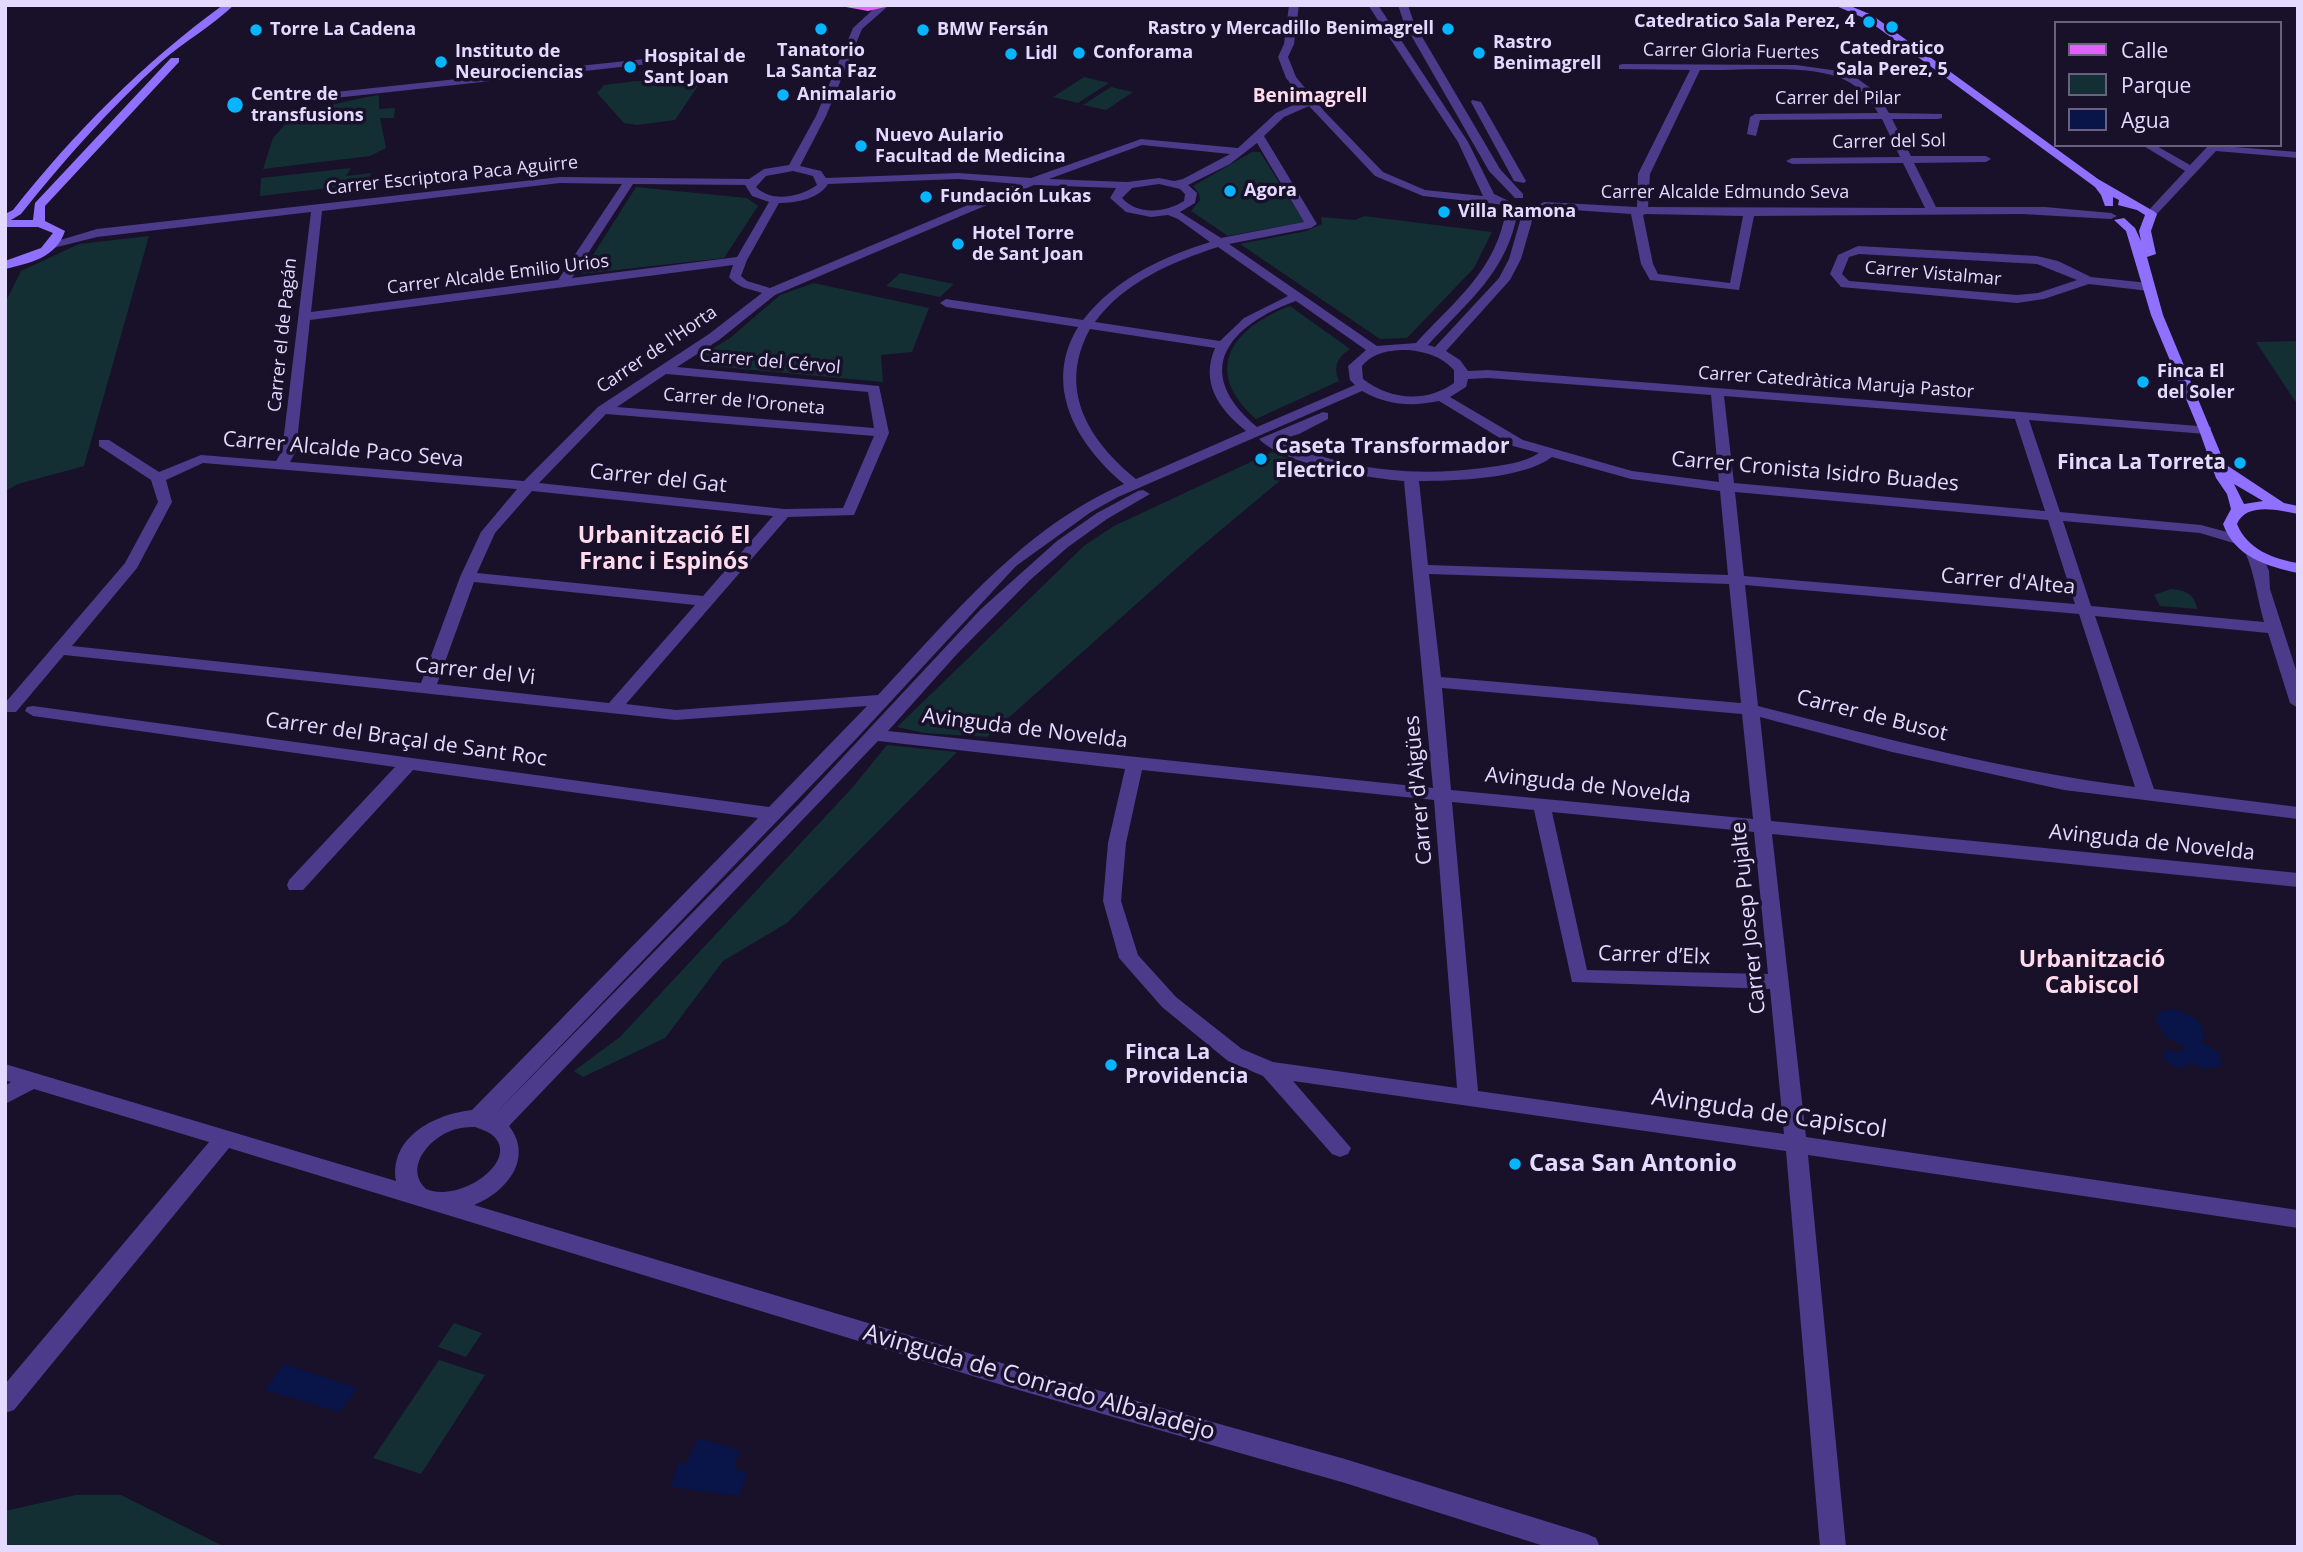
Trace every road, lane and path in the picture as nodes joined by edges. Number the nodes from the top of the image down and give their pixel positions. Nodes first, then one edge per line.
1 (229, 5) edge
2 (243, 5) edge
3 (840, 5) edge
4 (1294, 5) edge
5 (1373, 5) edge
6 (1403, 5) edge
7 (1839, 5) edge
8 (1860, 5) edge
9 (885, 6) edge
10 (854, 8) junction
11 (858, 28) junction
12 (729, 53) dead end
13 (1623, 67) dead end
14 (1697, 67) junction
15 (307, 98) dead end
16 (1311, 101) junction
17 (1476, 102) dead end
18 (1938, 116) dead end
19 (1886, 117) junction
20 (1486, 120) junction
21 (1466, 121) junction
22 (1752, 134) dead end
23 (1258, 135) junction
24 (2151, 147) edge
25 (1240, 152) junction
26 (2298, 155) edge
27 (1906, 159) junction
28 (1986, 159) dead end
29 (1792, 161) dead end
30 (793, 168) junction
31 (2191, 170) junction
32 (1036, 180) junction
33 (823, 181) junction
34 (1520, 181) dead end
35 (751, 182) junction
36 (629, 183) junction
37 (1182, 184) junction
38 (1081, 185) junction
39 (1127, 185) junction
40 (1117, 194) junction
41 (1520, 196) junction
42 (776, 199) junction
43 (2163, 203) junction
44 (1507, 204) junction
45 (1544, 205) junction
46 (2133, 205) junction
47 (1931, 209) junction
48 (1177, 212) junction
49 (1639, 212) junction
50 (2111, 212) junction
51 (316, 213) junction
52 (1528, 214) junction
53 (1749, 214) junction
54 (2149, 217) junction
55 (5, 222) edge
56 (39, 223) junction
57 (59, 231) junction
58 (97, 233) junction
59 (1219, 242) junction
60 (53, 244) junction
61 (741, 260) junction
62 (6, 265) edge
63 (697, 267) junction
64 (735, 277) junction
65 (2088, 280) junction
66 (562, 284) junction
67 (2149, 286) junction
68 (771, 292) junction
69 (1297, 297) junction
70 (946, 303) dead end
71 (303, 317) junction
72 (1084, 325) junction
73 (1223, 345) junction
74 (1419, 347) junction
75 (1375, 350) junction
76 (1439, 353) junction
77 (663, 370) junction
78 (1463, 375) junction
79 (1369, 390) junction
80 (1717, 393) junction
81 (1441, 397) junction
82 (603, 410) junction
83 (2020, 415) junction
84 (2206, 430) junction
85 (882, 433) junction
86 (1261, 436) junction
87 (104, 443) dead end
88 (1549, 453) junction
89 (2217, 457) junction
90 (281, 465) junction
91 (158, 478) junction
92 (1411, 478) junction
93 (1134, 485) junction
94 (528, 486) junction
95 (1726, 487) junction
96 (2291, 508) edge
97 (784, 513) junction
98 (2055, 516) junction
99 (2234, 517) junction
100 (2201, 529) junction
101 (2236, 539) junction
102 (2253, 552) junction
103 (2298, 568) edge
104 (1420, 569) junction
105 (468, 576) junction
106 (1735, 580) junction
107 (706, 601) junction
108 (2087, 610) junction
109 (2276, 630) junction
110 (62, 650) junction
111 (1433, 682) junction
112 (427, 690) junction
113 (884, 700) junction
114 (2298, 703) edge
115 (10, 708) dead end
116 (613, 709) junction
117 (1750, 709) junction
118 (33, 711) dead end
119 (874, 735) junction
120 (409, 763) junction
121 (1135, 764) junction
122 (2146, 793) junction
123 (1442, 794) junction
124 (1541, 803) junction
125 (2298, 813) edge
126 (774, 814) junction
127 (1761, 826) junction
128 (2298, 880) edge
129 (296, 885) dead end
130 (1779, 982) junction
131 (1270, 1070) junction
132 (5, 1072) edge
133 (32, 1080) junction
134 (5, 1096) edge
135 (1468, 1098) junction
136 (487, 1121) junction
137 (226, 1137) junction
138 (1796, 1144) junction
139 (1340, 1148) dead end
140 (407, 1160) junction
141 (368, 1180) junction
142 (496, 1180) junction
143 (426, 1199) junction
144 (492, 1219) junction
145 (2298, 1219) edge
146 (5, 1402) edge
147 (1587, 1547) edge
148 (1833, 1547) edge

1 - 55 street
2 - 56 street
3 - 10 main road
4 - 16 street
5 - 44 street
6 - 21 street
7 - 50 street
8 - 46 street
9 - 10 main road
9 - 11 street
10 - 11 street
11 - 30 street
12 - 15 street
13 - 14 street, Carrer Gloria Fuertes
14 - 19 street, Carrer Gloria Fuertes
14 - 49 street
16 - 23 street
16 - 44 street
17 - 20 street
18 - 19 street, Carrer del Pilar
19 - 22 street, Carrer del Pilar
19 - 27 street
20 - 21 street
20 - 34 street
21 - 41 street
23 - 25 street
23 - 59 street
24 - 31 street
25 - 32 street, Carrer de l'Horta
25 - 37 street
26 - 31 street
27 - 28 street, Carrer del Sol
27 - 29 street, Carrer del Sol
27 - 47 street
30 - 33 street
30 - 35 street
31 - 43 street
32 - 33 street
32 - 38 street
32 - 68 street, Carrer de l'Horta
33 - 42 street
35 - 36 street
35 - 42 street
36 - 51 street, Carrer Escriptora Paca Aguirre
36 - 66 street
37 - 39 street
37 - 48 street
38 - 39 street
38 - 40 street
39 - 40 street
40 - 48 street
41 - 44 street
41 - 45 street, Carrer Alcalde Edmundo Seva
42 - 61 street
43 - 46 street
43 - 54 street
44 - 52 street
44 - 74 street
45 - 49 street, Carrer Alcalde Edmundo Seva
45 - 52 street
46 - 50 street
46 - 54 street
47 - 50 street, Carrer Alcalde Edmundo Seva
47 - 53 street, Carrer Alcalde Edmundo Seva
48 - 59 street
49 - 53 street, Carrer Alcalde Edmundo Seva
49 - 53 street
50 - 54 street
50 - 67 street
51 - 58 street, Carrer Escriptora Paca Aguirre
51 - 71 street, Carrer el de Pagán
52 - 76 street
54 - 67 street
55 - 56 street
56 - 57 street
57 - 58 street
57 - 60 street
58 - 60 street
59 - 69 street
59 - 72 street
60 - 62 street
61 - 63 street, Carrer Alcalde Emilio Urios
61 - 64 street
63 - 64 street, Carrer Alcalde Emilio Urios
63 - 66 street, Carrer Alcalde Emilio Urios
64 - 68 street, Carrer Alcalde Emilio Urios
65 - 65 street, Carrer Vistalmar
65 - 67 street, Carrer Vistalmar
66 - 71 street, Carrer Alcalde Emilio Urios
67 - 84 street
68 - 77 street, Carrer de l'Horta
69 - 73 street
69 - 75 street
70 - 72 street
71 - 90 street, Carrer el de Pagán
72 - 73 street
72 - 93 street
73 - 86 street
74 - 75 street
74 - 76 street
75 - 79 street
76 - 78 street
77 - 82 street, Carrer de l'Horta
77 - 85 street, Carrer del Cérvol
78 - 80 street, Carrer Catedràtica Maruja Pastor
78 - 81 street
79 - 81 street
79 - 86 street
80 - 83 street, Carrer Catedràtica Maruja Pastor
80 - 95 street, Carrer Josep Pujalte
81 - 88 street, Carrer Cronista Isidro Buades
82 - 85 street, Carrer de l'Oroneta
82 - 94 street, Carrer de l'Horta
83 - 84 street, Carrer Catedràtica Maruja Pastor
83 - 98 street
84 - 89 street
85 - 97 street, Carrer del Gat
86 - 92 street
86 - 93 street
86 - 119 street
87 - 91 street
88 - 92 street
88 - 95 street, Carrer Cronista Isidro Buades
89 - 96 street
89 - 99 street
90 - 91 street, Carrer Alcalde Paco Seva
90 - 94 street, Carrer Alcalde Paco Seva
91 - 110 street
92 - 104 street, Carrer d'Aigües
93 - 113 street
94 - 97 street, Carrer del Gat
94 - 105 street, Carrer de l'Horta
95 - 98 street, Carrer Cronista Isidro Buades
95 - 106 street, Carrer Josep Pujalte
96 - 99 street
97 - 107 street
98 - 100 street, Carrer Cronista Isidro Buades
98 - 108 street
99 - 100 street, Carrer Cronista Isidro Buades
99 - 101 street
100 - 101 street, Carrer Cronista Isidro Buades
101 - 102 street
102 - 103 street
102 - 109 street
104 - 106 street, Carrer d'Altea
104 - 111 street, Carrer d'Aigües
105 - 107 street
105 - 112 street, Carrer de l'Horta
106 - 108 street, Carrer d'Altea
106 - 117 street, Carrer Josep Pujalte
107 - 116 street
108 - 109 street, Carrer d'Altea
108 - 122 street
109 - 114 street
110 - 112 street, Carrer del Vi
110 - 115 street
111 - 117 street, Carrer de Busot
111 - 123 street, Carrer d'Aigües
112 - 116 street, Carrer del Vi
113 - 116 street, Carrer del Vi
113 - 126 street
117 - 122 street, Carrer de Busot
117 - 127 street, Carrer Josep Pujalte
118 - 120 street, Carrer del Braçal de Sant Roc
119 - 121 street, Avinguda de Novelda
119 - 136 street
120 - 126 street, Carrer del Braçal de Sant Roc
120 - 129 street
121 - 123 street, Avinguda de Novelda
121 - 131 street, Avinguda de Capiscol
122 - 125 street, Carrer de Busot
123 - 124 street, Avinguda de Novelda
123 - 135 street, Carrer d'Aigües
124 - 127 street, Avinguda de Novelda
124 - 130 street, Carrer d’Elx
126 - 136 street
127 - 128 street, Avinguda de Novelda
127 - 130 street, Carrer Josep Pujalte
130 - 138 street, Carrer Josep Pujalte
131 - 135 street, Avinguda de Capiscol
131 - 139 street
132 - 133 street, Avinguda de Conrado Albaladejo
133 - 134 street
133 - 137 street, Avinguda de Conrado Albaladejo
135 - 138 street, Avinguda de Capiscol
136 - 140 street
136 - 142 street
137 - 141 street, Avinguda de Conrado Albaladejo
137 - 146 street
138 - 145 street, Avinguda de Capiscol
138 - 148 street, Carrer Josep Pujalte
140 - 141 street
140 - 143 street
141 - 143 street, Avinguda de Conrado Albaladejo
142 - 143 street
142 - 144 street
143 - 144 street, Avinguda de Conrado Albaladejo
144 - 147 street, Avinguda de Conrado Albaladejo

